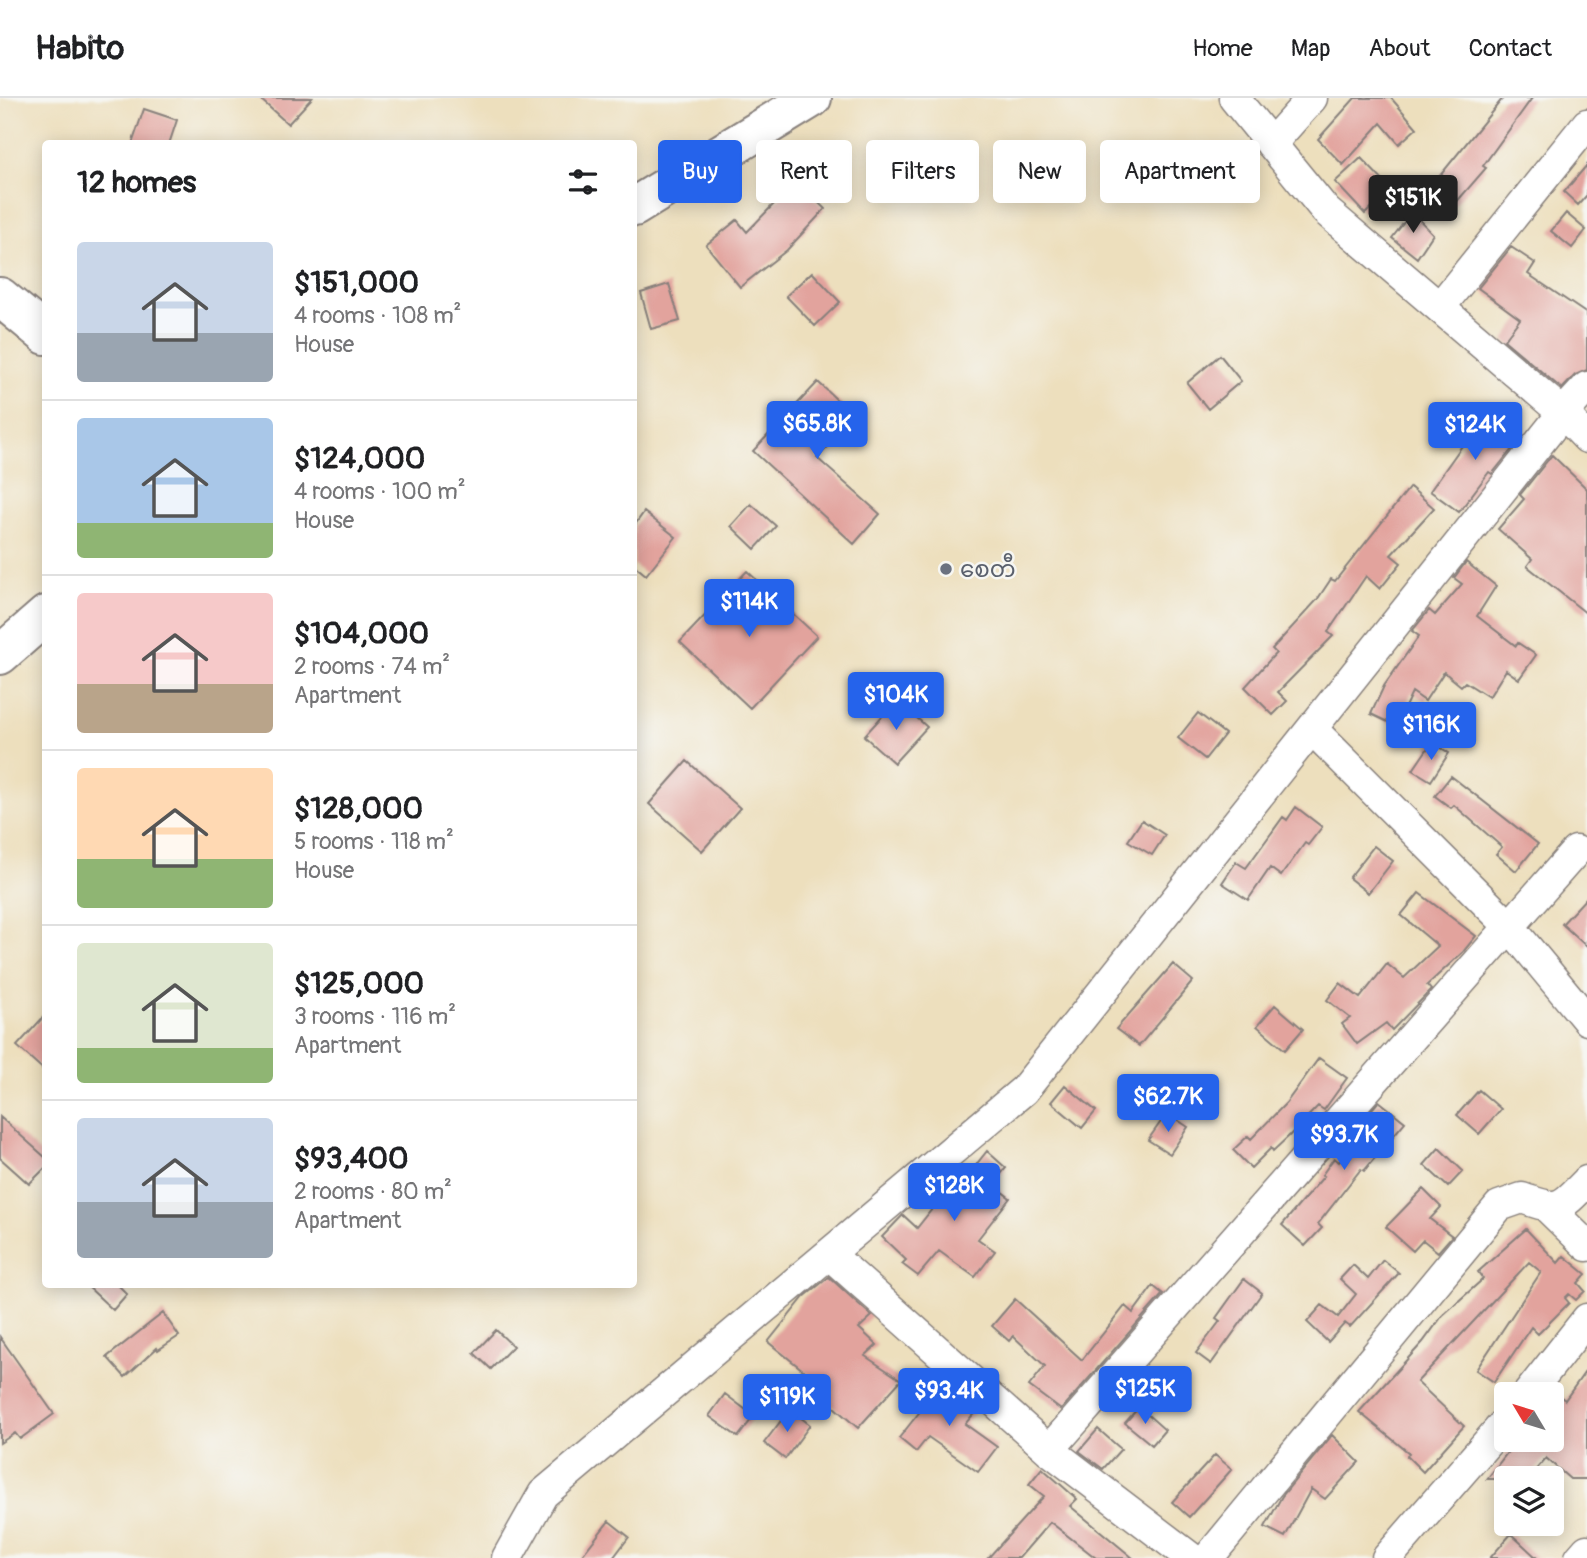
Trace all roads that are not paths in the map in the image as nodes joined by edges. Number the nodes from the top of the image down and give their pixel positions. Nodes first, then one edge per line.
1 (812, 98) edge
2 (1234, 98) edge
3 (1312, 98) edge
4 (1587, 124) edge
5 (1271, 144) junction
6 (637, 205) edge
7 (0, 297) edge
8 (1440, 307) junction
9 (42, 332) edge
10 (1587, 387) edge
11 (1563, 413) junction
12 (1587, 438) edge
13 (42, 618) edge
14 (0, 655) edge
15 (1312, 729) junction
16 (1576, 851) dead end
17 (1510, 927) junction
18 (1587, 1020) edge
19 (1587, 1181) edge
20 (1548, 1208) junction
21 (1587, 1246) edge
22 (829, 1254) junction
23 (1587, 1319) edge
24 (1537, 1382) edge
25 (1494, 1435) edge
26 (1049, 1450) junction
27 (1587, 1550) edge
28 (507, 1558) edge
29 (1191, 1558) edge
30 (1208, 1558) edge
31 (1387, 1558) edge
32 (1580, 1558) edge

1 - 6 street
2 - 5 street
3 - 5 street
4 - 8 street
5 - 8 street
7 - 9 street
8 - 11 street
10 - 11 street
11 - 12 street
11 - 15 street
13 - 14 street
15 - 17 street
15 - 22 street
16 - 17 street
17 - 18 street
17 - 26 street
19 - 20 street
20 - 21 street
20 - 30 street
22 - 26 street
22 - 28 street
23 - 24 street
25 - 31 street
26 - 29 street
27 - 32 street

